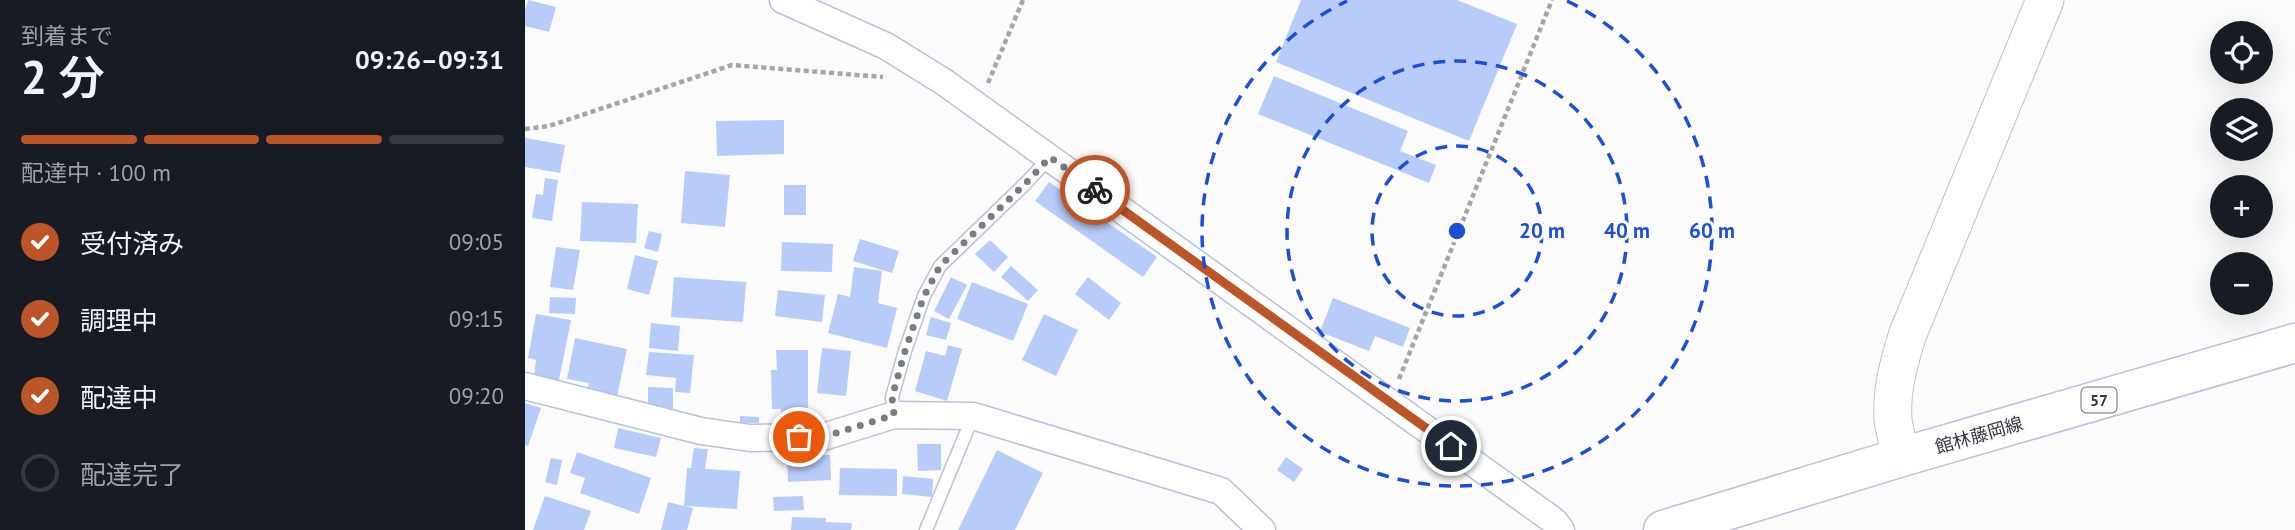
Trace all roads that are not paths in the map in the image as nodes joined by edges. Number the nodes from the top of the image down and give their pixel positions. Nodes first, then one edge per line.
1 (783, 0) edge
2 (2045, 0) edge
3 (1050, 157) junction
4 (2295, 343) edge
5 (525, 386) edge
6 (894, 415) junction
7 (973, 416) junction
8 (1902, 457) junction
9 (926, 530) edge
10 (1262, 530) edge
11 (1561, 530) edge
12 (1663, 530) edge

1 - 3 street
2 - 8 street
3 - 6 lane
3 - 11 street
4 - 8 main road, 館林藤岡線 / 57
5 - 6 street
6 - 7 street
7 - 9 lane
7 - 10 street
8 - 12 main road, 館林藤岡線 / 57

